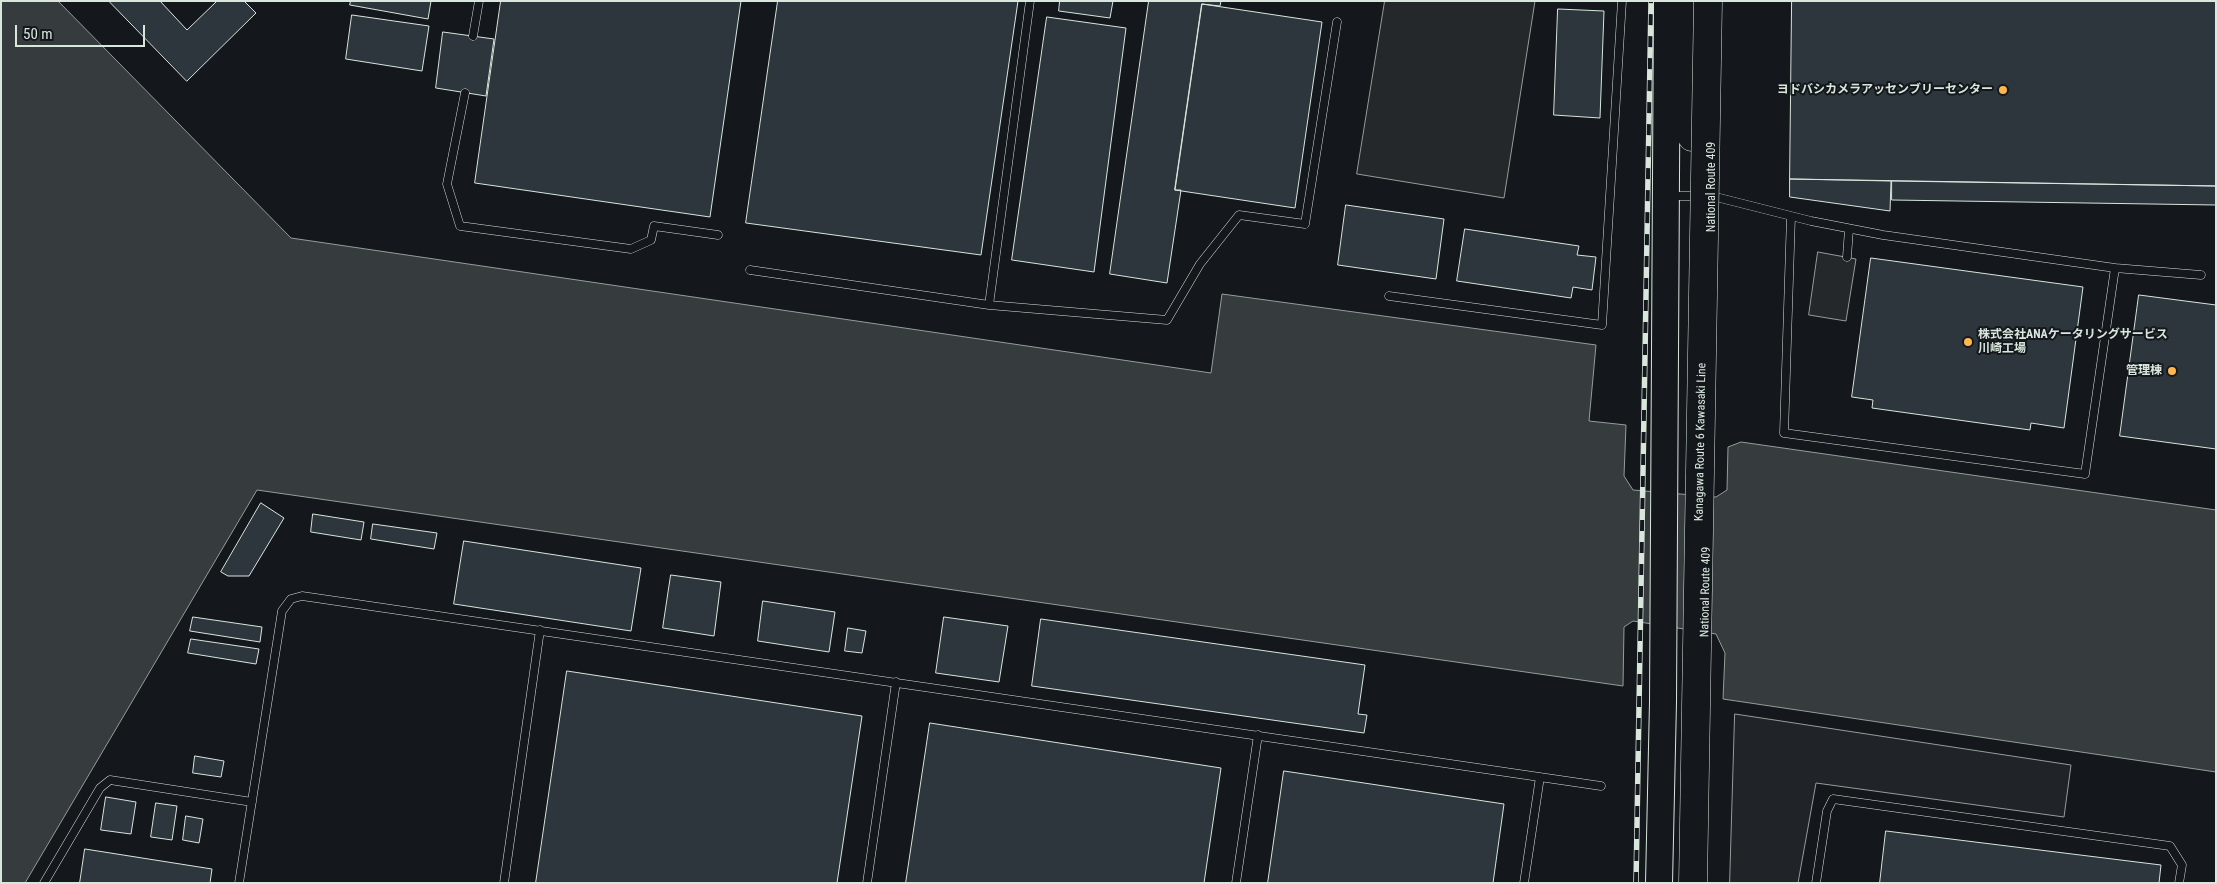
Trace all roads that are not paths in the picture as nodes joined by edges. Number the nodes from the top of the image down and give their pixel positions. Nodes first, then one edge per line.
1 (479, 1) edge
2 (1030, 1) edge
3 (1622, 1) edge
4 (1666, 1) edge
5 (1687, 1) edge
6 (1694, 1) edge
7 (1708, 1) edge
8 (1713, 1) edge
9 (1337, 22) dead end
10 (473, 36) dead end
11 (465, 92) dead end
12 (1692, 137) junction
13 (1666, 196) junction
14 (1712, 196) junction
15 (1791, 216) junction
16 (1849, 229) junction
17 (718, 236) dead end
18 (1847, 257) dead end
19 (2115, 268) junction
20 (750, 270) dead end
21 (2202, 275) dead end
22 (1389, 296) dead end
23 (989, 305) junction
24 (540, 630) junction
25 (896, 682) junction
26 (1258, 735) junction
27 (1540, 776) junction
28 (1601, 786) dead end
29 (252, 802) junction
30 (44, 883) edge
31 (239, 883) edge
32 (504, 883) edge
33 (867, 883) edge
34 (1236, 883) edge
35 (1524, 883) edge
36 (1658, 883) edge
37 (1679, 883) edge
38 (1693, 883) edge
39 (1704, 883) edge
40 (1816, 883) edge
41 (2179, 883) edge

1 - 10 lane
2 - 23 lane
3 - 22 lane
4 - 13 highway
5 - 12 highway
6 - 12 highway, Kanagawa Route 6 Kawasaki Line
7 - 38 highway, Kanagawa Route 6 Kawasaki Line, bridge
8 - 14 highway, National Route 409
9 - 23 lane
11 - 17 lane
12 - 37 highway, Kanagawa Route 6 Kawasaki Line
13 - 14 lane
13 - 36 highway
14 - 15 lane
14 - 39 highway, National Route 409
15 - 16 lane
15 - 19 lane
16 - 18 lane
16 - 19 lane
19 - 21 lane
20 - 23 lane
24 - 25 lane
24 - 29 lane
24 - 32 lane
25 - 26 lane
25 - 33 lane
26 - 27 lane
26 - 34 lane
27 - 28 lane
27 - 35 lane
29 - 30 lane
29 - 31 lane
40 - 41 lane

